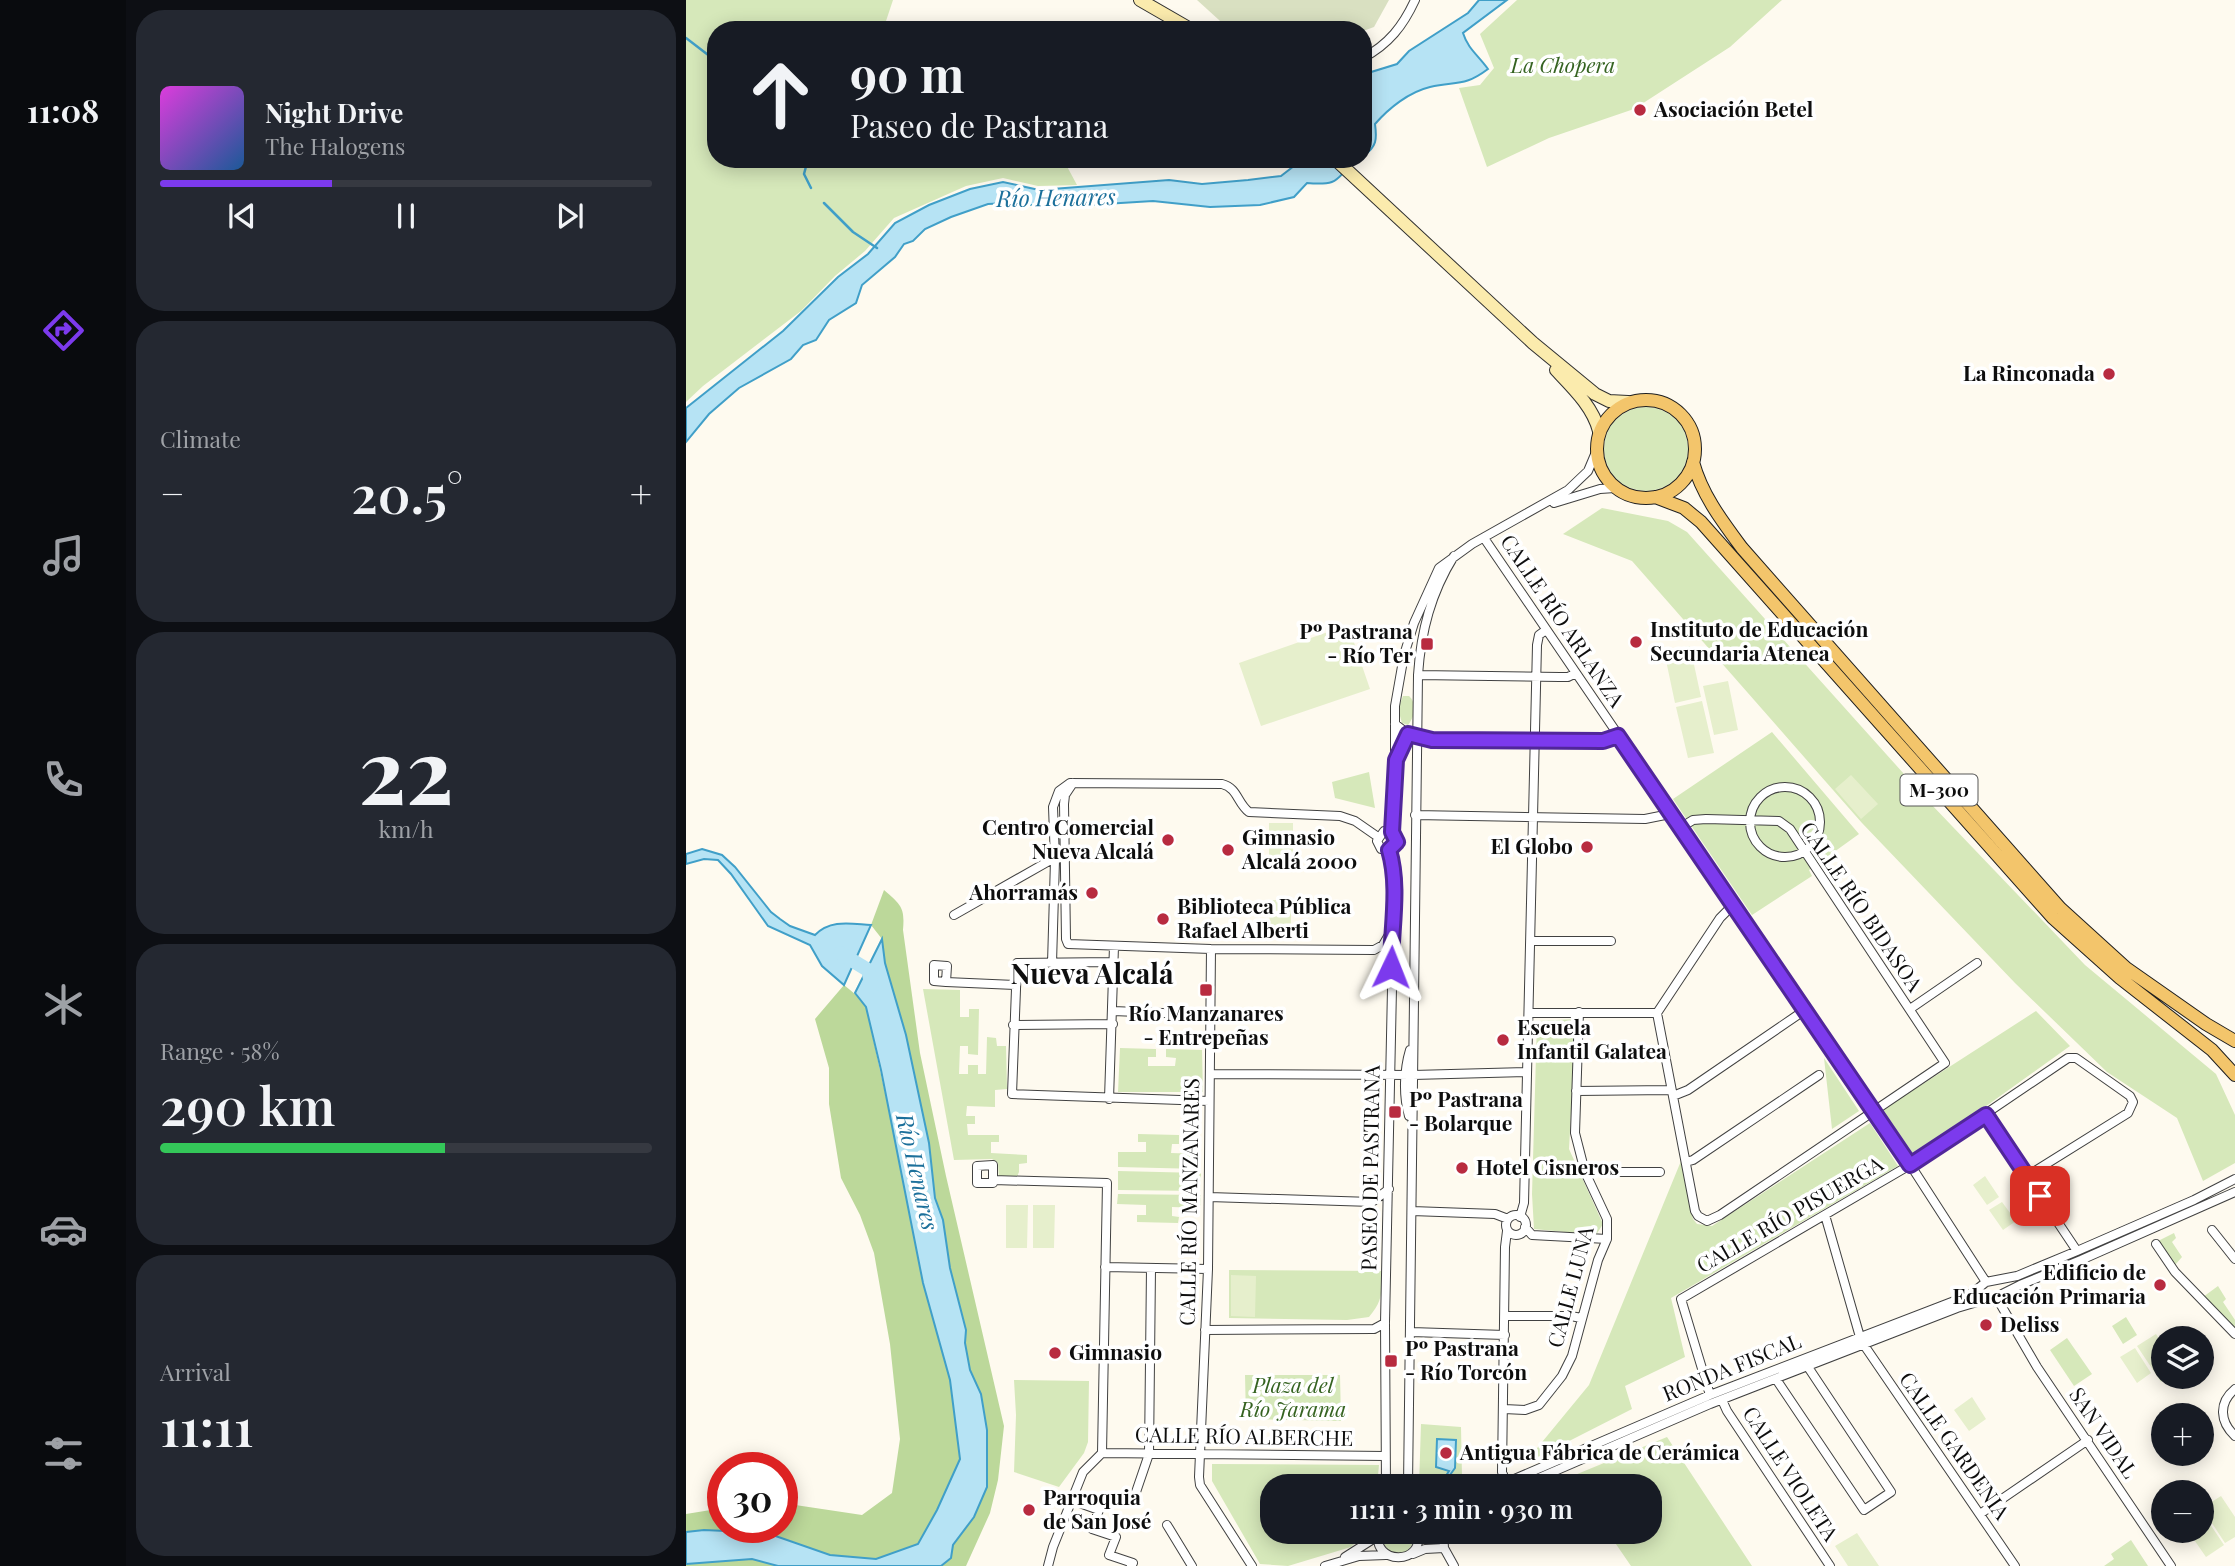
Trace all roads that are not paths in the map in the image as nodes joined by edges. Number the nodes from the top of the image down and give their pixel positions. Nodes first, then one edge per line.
1 (1140, 0) edge
2 (1415, 0) edge
3 (1176, 21) edge
4 (1372, 52) edge
5 (1345, 168) edge
6 (1533, 343) junction
7 (1628, 402) junction
8 (1599, 431) junction
9 (1596, 452) junction
10 (1693, 463) junction
11 (1615, 488) junction
12 (1655, 497) junction
13 (1538, 509) junction
14 (1484, 538) junction
15 (1454, 556) junction
16 (1546, 631) junction
17 (1576, 673) junction
18 (1418, 675) junction
19 (1536, 676) junction
20 (1398, 691) junction
21 (1417, 694) junction
22 (1395, 724) junction
23 (1412, 736) junction
24 (1618, 736) junction
25 (1535, 740) junction
26 (1396, 760) junction
27 (1073, 783) junction
28 (1395, 785) junction
29 (1415, 785) junction
30 (1670, 814) junction
31 (1415, 815) junction
32 (1534, 817) junction
33 (1750, 820) junction
34 (1054, 824) junction
35 (1065, 824) junction
36 (1680, 828) junction
37 (1392, 832) junction
38 (1378, 837) junction
39 (1066, 848) junction
40 (1055, 849) junction
41 (1389, 850) junction
42 (1804, 851) junction
43 (1055, 860) junction
44 (1733, 905) junction
45 (954, 915) dead end
46 (1393, 927) junction
47 (1531, 941) junction
48 (1611, 941) dead end
49 (1114, 946) junction
50 (1211, 949) junction
51 (1374, 950) junction
52 (1114, 962) junction
53 (1977, 962) dead end
54 (1052, 963) junction
55 (1391, 967) junction
56 (946, 982) dead end
57 (1015, 985) junction
58 (1910, 1009) junction
59 (1805, 1010) junction
60 (1113, 1011) junction
61 (1578, 1012) junction
62 (1529, 1013) junction
63 (1657, 1013) junction
64 (1210, 1015) junction
65 (1113, 1024) junction
66 (1013, 1025) junction
67 (2235, 1041) edge
68 (1527, 1072) junction
69 (1210, 1074) junction
70 (1389, 1075) junction
71 (1410, 1075) junction
72 (1819, 1075) dead end
73 (2235, 1075) edge
74 (1576, 1091) junction
75 (1672, 1093) junction
76 (1110, 1099) junction
77 (1209, 1101) junction
78 (1874, 1111) junction
79 (1986, 1115) junction
80 (1686, 1162) junction
81 (1910, 1165) junction
82 (1585, 1172) junction
83 (1660, 1172) dead end
84 (2026, 1176) junction
85 (2235, 1179) edge
86 (993, 1181) dead end
87 (1389, 1189) junction
88 (2235, 1192) edge
89 (1209, 1197) junction
90 (1372, 1202) junction
91 (2198, 1203) junction
92 (1412, 1211) junction
93 (1388, 1214) junction
94 (1825, 1215) junction
95 (1520, 1217) junction
96 (1508, 1219) junction
97 (1525, 1227) junction
98 (2212, 1230) dead end
99 (1507, 1231) junction
100 (1606, 1239) junction
101 (2157, 1244) dead end
102 (2077, 1251) junction
103 (2235, 1259) edge
104 (1105, 1267) junction
105 (1151, 1268) junction
106 (1208, 1269) junction
107 (1987, 1284) junction
108 (2000, 1297) junction
109 (1984, 1300) junction
110 (1505, 1316) junction
111 (1581, 1318) junction
112 (1385, 1323) junction
113 (1205, 1330) junction
114 (1411, 1332) junction
115 (2235, 1334) edge
116 (1504, 1335) junction
117 (1860, 1336) junction
118 (1864, 1345) junction
119 (1808, 1367) junction
120 (1776, 1379) junction
121 (2235, 1389) edge
122 (1710, 1395) junction
123 (1722, 1400) junction
124 (1504, 1409) junction
125 (2235, 1436) edge
126 (2088, 1440) junction
127 (1102, 1453) junction
128 (1149, 1454) junction
129 (1201, 1456) junction
130 (1385, 1456) junction
131 (1386, 1474) edge
132 (1407, 1474) edge
133 (1502, 1474) edge
134 (1525, 1474) edge
135 (1548, 1474) edge
136 (1135, 1495) dead end
137 (1071, 1500) junction
138 (1980, 1514) junction
139 (1167, 1524) dead end
140 (1366, 1544) edge
141 (1379, 1544) edge
142 (1437, 1544) edge
143 (1444, 1544) edge
144 (1444, 1548) junction
145 (1387, 1556) junction
146 (1409, 1559) edge
147 (1328, 1565) edge
148 (1048, 1566) edge
149 (1132, 1566) edge
150 (1192, 1566) edge
151 (1252, 1566) edge
152 (1390, 1566) edge
153 (1454, 1566) edge
154 (1830, 1566) edge
155 (2015, 1566) edge
156 (2171, 1566) edge

1 - 3 main road
2 - 4 street
5 - 6 main road, M-300
6 - 7 main road, M-300
6 - 8 main road, M-300
7 - 8 main road
7 - 10 main road, M-300
8 - 9 main road
9 - 11 main road
9 - 13 street
10 - 12 main road
10 - 67 main road, M-300
11 - 12 main road, M-300
11 - 13 street
12 - 73 main road, M-300
13 - 14 street
14 - 15 street
14 - 16 street, CALLE RÍO ARLANZA
15 - 18 street, PASEO DE PASTRANA
15 - 20 street, PASEO DE PASTRANA
16 - 17 street, CALLE RÍO ARLANZA
16 - 19 street
17 - 19 street
17 - 24 street, CALLE RÍO ARLANZA
18 - 19 street
18 - 21 street, PASEO DE PASTRANA
19 - 25 street
20 - 21 street
20 - 22 street, PASEO DE PASTRANA
21 - 23 street, PASEO DE PASTRANA
22 - 23 street
22 - 26 street, PASEO DE PASTRANA
23 - 25 street
23 - 26 street, PASEO DE PASTRANA
23 - 29 street, PASEO DE PASTRANA
24 - 25 street
24 - 30 street, CALLE RÍO ARLANZA
25 - 32 street
26 - 28 street, PASEO DE PASTRANA
27 - 34 street
27 - 35 street
27 - 38 street
28 - 29 street
28 - 37 street, PASEO DE PASTRANA
29 - 31 street, PASEO DE PASTRANA
30 - 32 street
30 - 36 street, CALLE RÍO ARLANZA
31 - 32 street
31 - 71 street, PASEO DE PASTRANA
32 - 47 street
33 - 36 street, CALLE RÍO BIDASOA
33 - 42 street, CALLE RÍO BIDASOA
33 - 42 street
33 - 42 street
34 - 35 street
34 - 40 street
35 - 39 street
36 - 44 street, CALLE RÍO ARLANZA
37 - 38 street
37 - 41 street
38 - 41 street
39 - 40 street
39 - 49 street
40 - 43 street
41 - 46 street, PASEO DE PASTRANA
42 - 58 street, CALLE RÍO BIDASOA
43 - 45 street
43 - 54 street
44 - 59 street, CALLE RÍO ARLANZA
44 - 63 street
46 - 51 street
46 - 55 street, PASEO DE PASTRANA
47 - 48 street
47 - 62 street
49 - 50 street
49 - 52 street
50 - 51 street
50 - 64 street, CALLE RÍO MANZANARES
51 - 55 street
52 - 54 street
52 - 60 street
53 - 58 street
54 - 57 street
55 - 70 street, PASEO DE PASTRANA
56 - 57 street
57 - 66 street
58 - 78 street, CALLE RÍO BIDASOA
59 - 75 street
59 - 78 street, CALLE RÍO ARLANZA
60 - 64 street
60 - 65 street
61 - 62 street
61 - 63 street
61 - 74 street, CALLE LUNA
62 - 68 street
63 - 75 street
64 - 69 street, CALLE RÍO MANZANARES
65 - 66 street
65 - 76 street
66 - 76 street
68 - 71 street
68 - 95 street
69 - 70 street
69 - 77 street, CALLE RÍO MANZANARES
70 - 71 street
70 - 87 street, PASEO DE PASTRANA
71 - 92 street, PASEO DE PASTRANA
72 - 80 street
74 - 75 street
74 - 82 street, CALLE LUNA
75 - 80 street
76 - 77 street
77 - 89 street, CALLE RÍO MANZANARES
78 - 80 street
78 - 81 street, CALLE RÍO ARLANZA
79 - 81 street, CALLE RÍO PISUERGA
79 - 84 street
79 - 84 street, CALLE RÍO PISUERGA
81 - 94 street, CALLE RÍO PISUERGA
81 - 107 street, CALLE RÍO ARLANZA
82 - 83 street
82 - 100 street, CALLE LUNA
84 - 102 street
85 - 91 street, RONDA FISCAL
86 - 104 street
87 - 90 street
87 - 93 street, PASEO DE PASTRANA
88 - 91 street, RONDA FISCAL
89 - 90 street
89 - 106 street, CALLE RÍO MANZANARES
90 - 93 street
91 - 102 street, RONDA FISCAL
91 - 108 street, RONDA FISCAL
92 - 96 street
92 - 114 street, PASEO DE PASTRANA
93 - 112 street, PASEO DE PASTRANA
94 - 117 street
94 - 122 street, CALLE RÍO PISUERGA
95 - 96 street
95 - 97 street
96 - 99 street
97 - 99 street
97 - 100 street
98 - 103 street
99 - 110 street
100 - 111 street, CALLE LUNA
101 - 115 street
102 - 107 street, RONDA FISCAL
104 - 105 street
104 - 127 street
105 - 106 street
105 - 128 street
106 - 113 street, CALLE RÍO MANZANARES
107 - 108 street
107 - 109 street
107 - 117 street, RONDA FISCAL
108 - 109 street, RONDA FISCAL
108 - 126 street, SAN VIDAL
109 - 118 street, RONDA FISCAL
110 - 111 street
110 - 116 street
111 - 124 street, CALLE LUNA
112 - 113 street
112 - 130 street, PASEO DE PASTRANA
113 - 129 street, CALLE RÍO MANZANARES
114 - 116 street
114 - 132 street, PASEO DE PASTRANA
116 - 124 street
117 - 122 street, RONDA FISCAL
118 - 119 street, RONDA FISCAL
118 - 138 street, CALLE GARDENIA
119 - 120 street, RONDA FISCAL
119 - 120 street
120 - 123 street, RONDA FISCAL
121 - 125 street
122 - 134 street, RONDA FISCAL
123 - 135 street, RONDA FISCAL
123 - 154 street, CALLE VIOLETA
124 - 133 street
126 - 138 street
126 - 156 street, SAN VIDAL
127 - 128 street, CALLE RÍO ALBERCHE
127 - 137 street
128 - 129 street, CALLE RÍO ALBERCHE
128 - 136 street
129 - 130 street, CALLE RÍO ALBERCHE
129 - 151 street, CALLE RÍO MANZANARES
130 - 131 street, PASEO DE PASTRANA
137 - 148 street
137 - 149 street
138 - 155 street, CALLE GARDENIA
139 - 150 street
140 - 147 street
141 - 145 street
142 - 144 street
143 - 144 street
144 - 146 street
144 - 153 street
145 - 146 street
145 - 147 street
145 - 152 street

